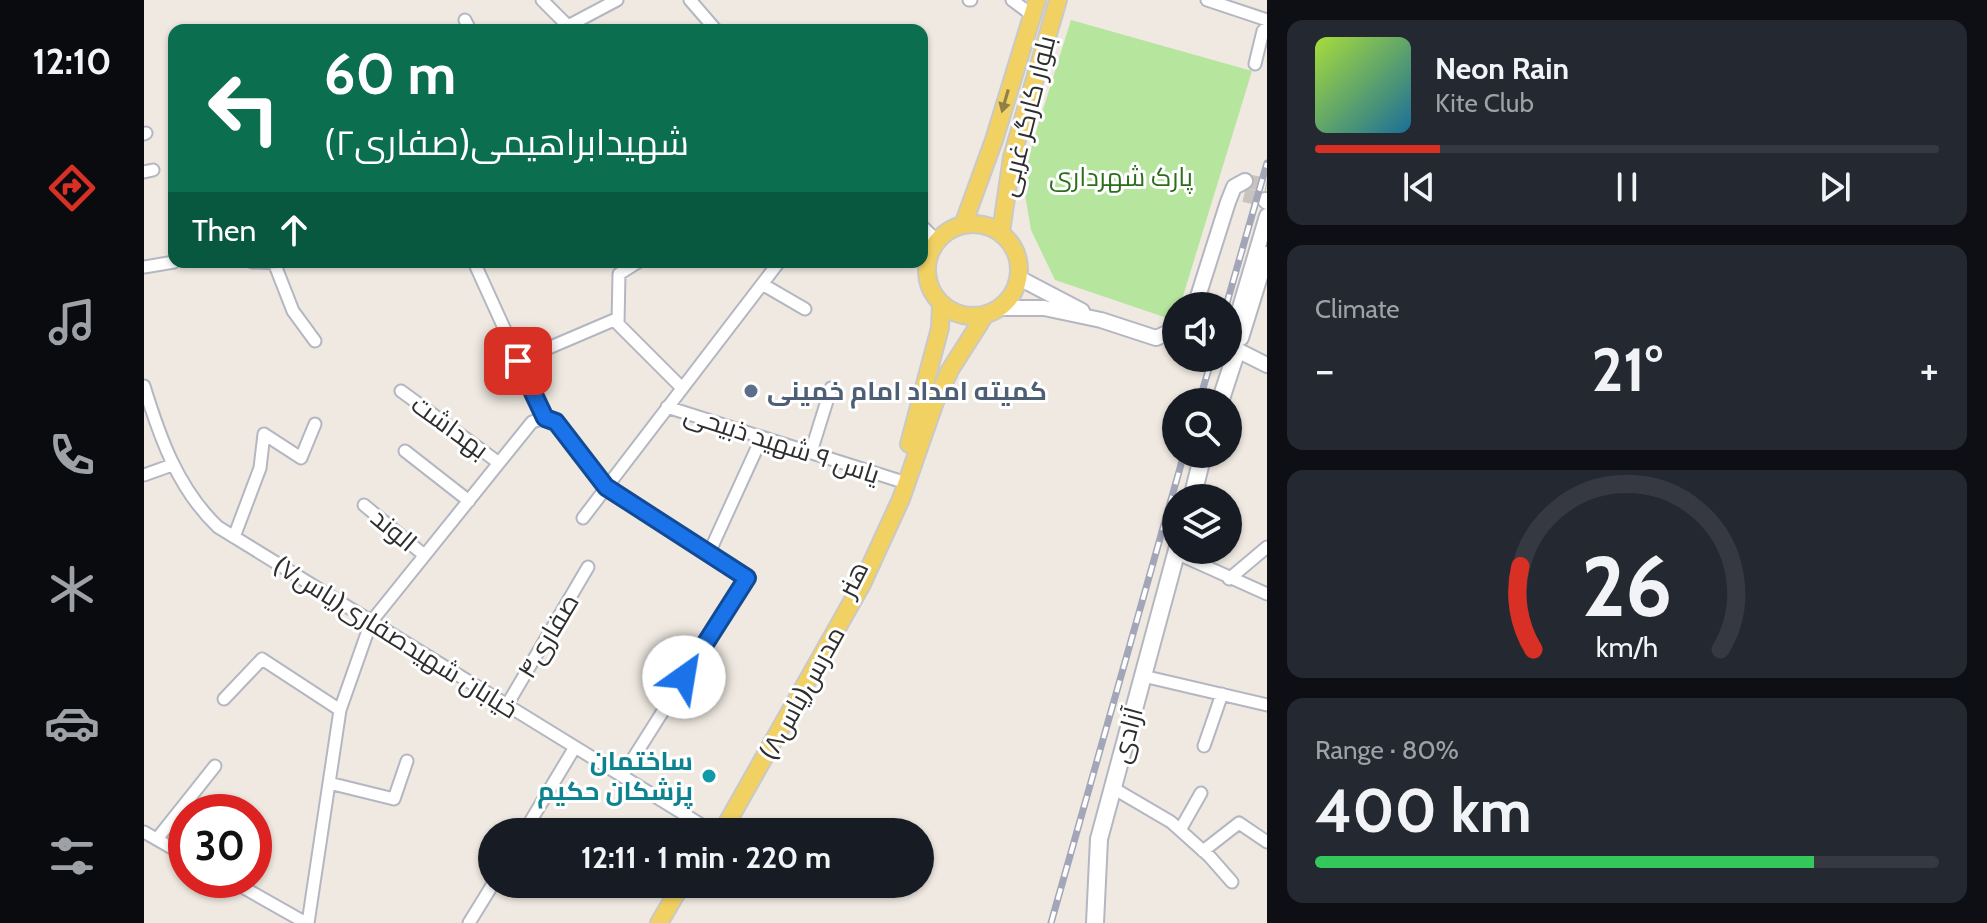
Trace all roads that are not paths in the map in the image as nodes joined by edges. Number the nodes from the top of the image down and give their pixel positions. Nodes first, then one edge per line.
1 (542, 0) edge
2 (617, 0) edge
3 (690, 0) edge
4 (1012, 0) edge
5 (1058, 0) edge
6 (1207, 0) edge
7 (1034, 8) edge
8 (1267, 20) edge
9 (1051, 21) junction
10 (566, 24) edge
11 (572, 24) edge
12 (711, 24) edge
13 (1267, 27) edge
14 (1255, 64) dead end
15 (1244, 188) dead end
16 (1267, 216) edge
17 (963, 225) junction
18 (928, 232) edge
19 (1001, 232) junction
20 (937, 241) junction
21 (1267, 254) edge
22 (928, 258) edge
23 (168, 263) edge
24 (144, 267) edge
25 (279, 268) edge
26 (477, 268) edge
27 (628, 268) edge
28 (774, 268) edge
29 (926, 268) edge
30 (1019, 278) junction
31 (762, 284) junction
32 (1199, 292) edge
33 (1242, 301) edge
34 (941, 305) junction
35 (1002, 308) junction
36 (805, 309) dead end
37 (985, 315) junction
38 (1101, 320) junction
39 (618, 324) junction
40 (1242, 334) edge
41 (1162, 335) edge
42 (315, 341) dead end
43 (1242, 352) edge
44 (518, 361) junction
45 (1267, 365) edge
46 (144, 386) edge
47 (682, 388) junction
48 (831, 388) dead end
49 (401, 391) dead end
50 (667, 407) junction
51 (545, 418) junction
52 (315, 424) dead end
53 (762, 437) junction
54 (405, 451) dead end
55 (811, 452) junction
56 (499, 463) junction
57 (172, 465) junction
58 (144, 475) edge
59 (897, 480) junction
60 (606, 487) junction
61 (469, 501) junction
62 (364, 505) dead end
63 (583, 518) dead end
64 (234, 537) junction
65 (1267, 547) edge
66 (709, 553) junction
67 (424, 555) junction
68 (1173, 564) edge
69 (1200, 564) edge
70 (588, 567) dead end
71 (1229, 579) junction
72 (1267, 594) edge
73 (371, 622) junction
74 (1143, 676) junction
75 (1222, 694) junction
76 (224, 699) dead end
77 (507, 705) junction
78 (1267, 705) edge
79 (340, 710) junction
80 (1204, 746) dead end
81 (575, 747) junction
82 (407, 761) dead end
83 (215, 766) dead end
84 (622, 776) junction
85 (329, 783) junction
86 (1113, 788) junction
87 (1201, 793) dead end
88 (532, 818) edge
89 (690, 818) edge
90 (721, 818) edge
91 (730, 818) edge
92 (1180, 830) junction
93 (144, 832) edge
94 (157, 839) junction
95 (1267, 842) edge
96 (168, 845) edge
97 (1203, 851) junction
98 (1232, 882) dead end
99 (262, 898) edge
100 (484, 898) edge
101 (674, 898) edge
102 (683, 898) edge
103 (307, 923) edge
104 (469, 923) edge
105 (659, 923) edge
106 (668, 923) edge
107 (1095, 923) edge

1 - 10 street
2 - 11 street
3 - 12 street
4 - 7 street
5 - 9 main road, بلوار کارگر غربی
6 - 8 street
7 - 9 main road
7 -> 17 main road, بلوار کارگر غربی
9 - 19 main road, بلوار کارگر غربی
13 - 14 street
15 - 32 street
16 - 33 street
17 - 19 main road
17 - 20 main road
18 - 20 street
19 - 30 main road
20 - 22 main road
21 - 40 street
23 - 24 street
25 - 42 street
26 - 44 street
27 - 39 street
28 - 31 street
29 - 34 main road
30 - 35 main road
30 - 38 street
31 - 36 street
31 - 47 street
34 - 37 main road
34 - 59 main road, هنر
35 - 37 main road
35 - 38 street
37 - 91 main road, مدرس(یاس۸)
38 - 41 street
39 - 44 street
39 - 47 street
43 - 45 street
44 - 51 street
46 - 57 street, خیابان شهیدصفاری(یاس۷)
47 - 50 street
48 - 55 street
49 - 56 street, بهداشت
50 - 53 street, یاس ۹ شهید ذبیحی
50 - 60 street
51 - 56 street
51 - 60 street
52 - 64 street
53 - 55 street, یاس ۹ شهید ذبیحی
53 - 66 street
54 - 61 street
55 - 59 street, یاس ۹ شهید ذبیحی
56 - 61 street
57 - 58 street
57 - 64 street, خیابان شهیدصفاری(یاس۷)
59 - 90 main road, هنر
60 - 63 street
60 - 66 street
61 - 67 street
62 - 67 street, الوند
64 - 73 street, خیابان شهیدصفاری(یاس۷)
65 - 71 street
66 - 84 street
67 - 73 street
68 - 74 main road, آزادی
69 - 71 street
70 - 77 street, صفاری۴
71 - 72 street
73 - 77 street, خیابان شهیدصفاری(یاس۷)
73 - 79 street
74 - 75 street
74 - 86 main road, آزادی
75 - 78 street
75 - 80 street
76 - 79 street
77 - 81 street, خیابان شهیدصفاری(یاس۷)
79 - 85 street
81 - 84 street, خیابان شهیدصفاری(یاس۷)
81 - 88 street
82 - 85 street
83 - 94 street
84 - 89 street, خیابان شهیدصفاری(یاس۷)
85 - 103 street
86 - 92 street
86 - 107 main road, آزادی
87 - 92 street
92 - 97 street
93 - 94 street
94 - 96 street
95 - 97 street
97 - 98 street
99 - 103 street
100 - 104 street
101 - 105 main road
102 - 106 main road

